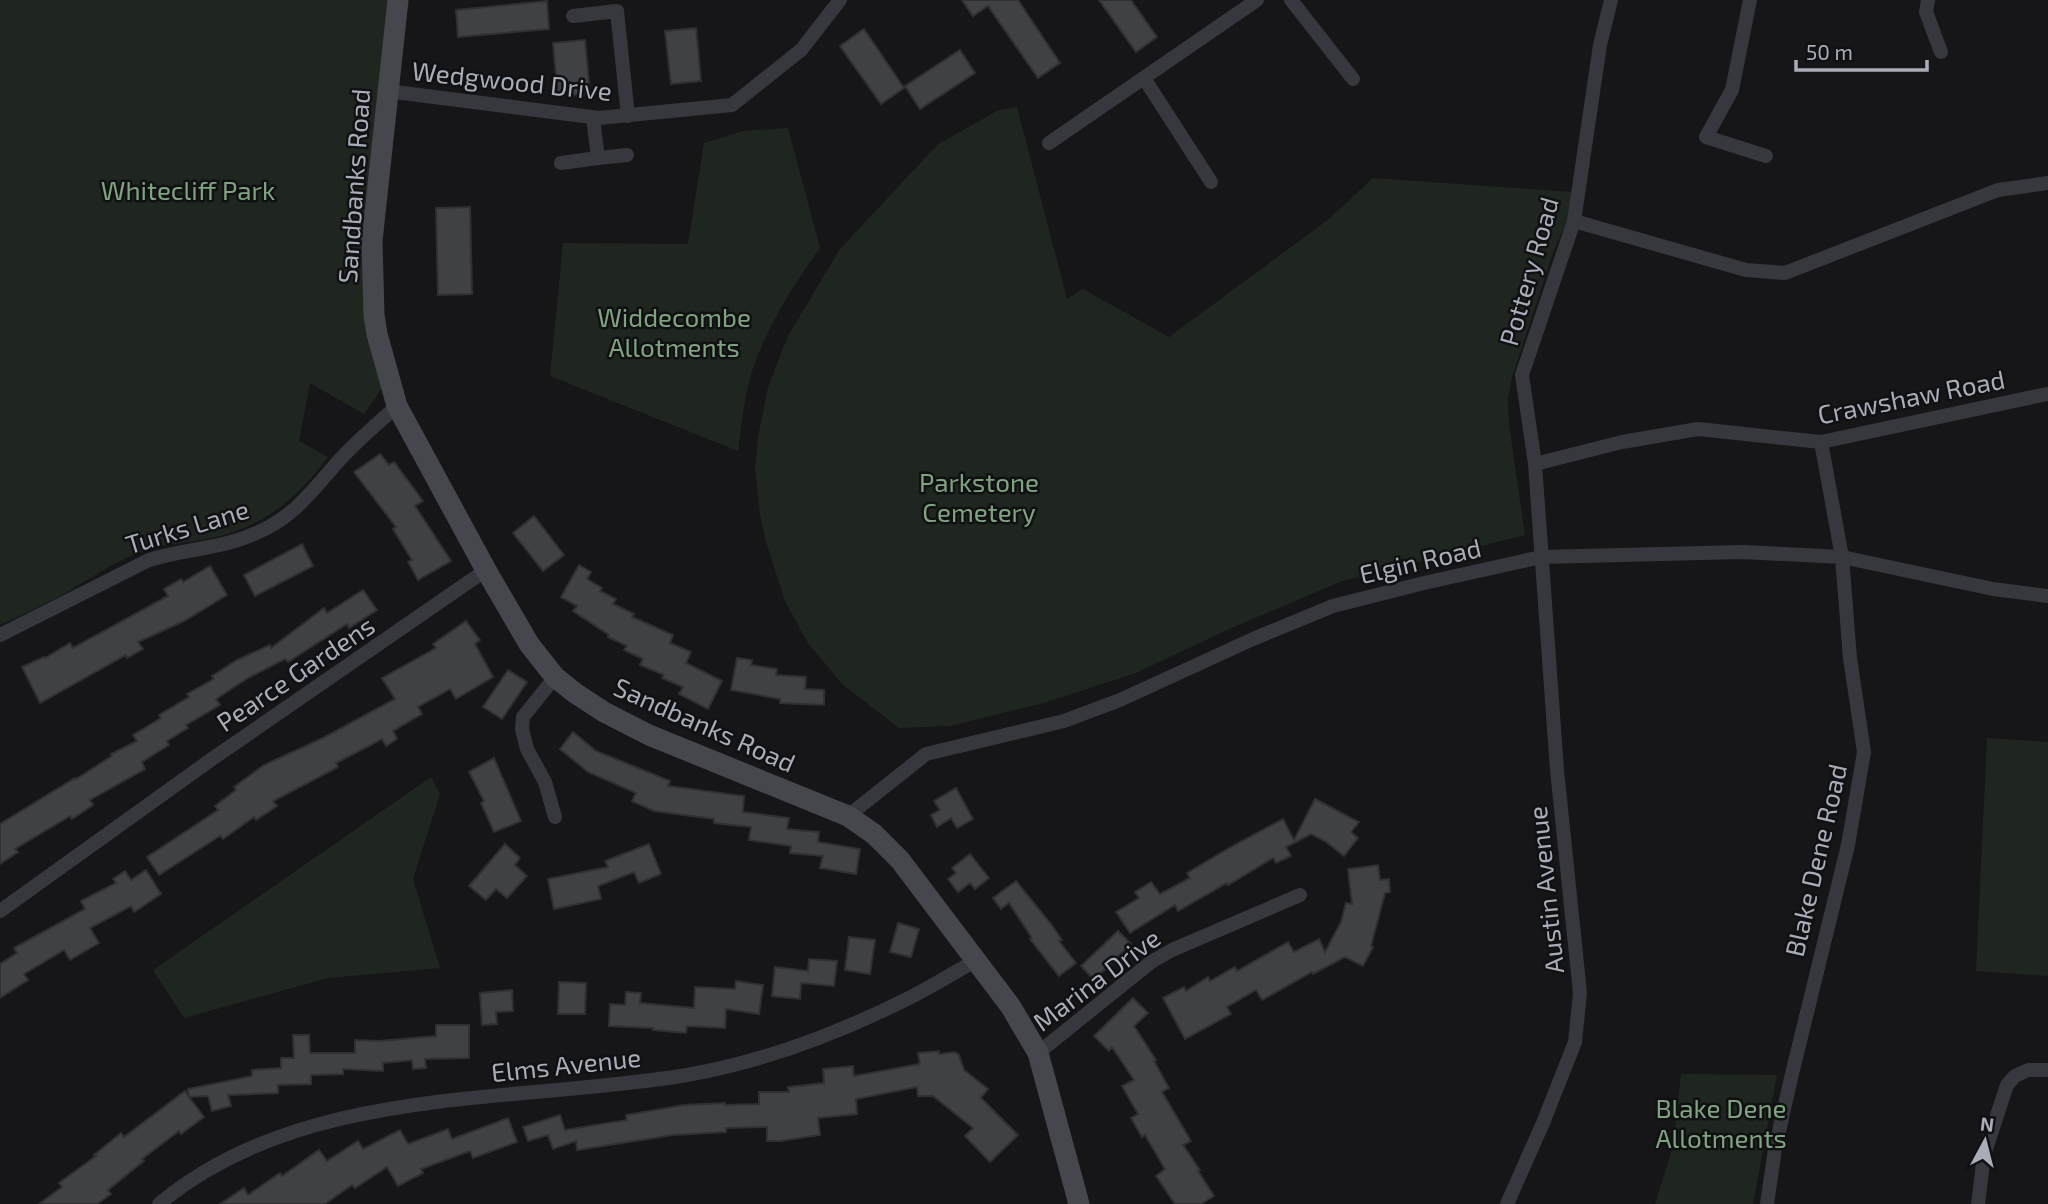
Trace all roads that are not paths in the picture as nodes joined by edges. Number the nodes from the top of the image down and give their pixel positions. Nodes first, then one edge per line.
1 (398, 0) edge
2 (840, 0) edge
3 (1257, 0) edge
4 (1291, 0) edge
5 (1611, 0) edge
6 (1750, 0) edge
7 (1928, 0) edge
8 (573, 16) dead end
9 (1941, 52) dead end
10 (1144, 78) junction
11 (1353, 79) dead end
12 (387, 91) junction
13 (628, 116) junction
14 (593, 118) junction
15 (1049, 143) dead end
16 (626, 155) dead end
17 (1766, 156) dead end
18 (598, 158) junction
19 (561, 163) dead end
20 (1211, 181) dead end
21 (2048, 183) edge
22 (1574, 221) junction
23 (2047, 394) edge
24 (397, 406) junction
25 (1821, 442) junction
26 (1535, 464) junction
27 (1541, 557) junction
28 (1842, 557) junction
29 (485, 570) junction
30 (2048, 596) edge
31 (0, 635) edge
32 (555, 677) junction
33 (848, 816) junction
34 (555, 817) dead end
35 (1300, 895) dead end
36 (0, 911) edge
37 (977, 960) junction
38 (1038, 1053) junction
39 (2048, 1070) edge
40 (159, 1204) edge
41 (1079, 1204) edge
42 (1507, 1204) edge
43 (1767, 1204) edge
44 (1978, 1204) edge

1 - 12 main road, Sandbanks Road
2 - 13 street, Wedgwood Drive
3 - 10 street
4 - 11 street
5 - 22 street, Pottery Road
6 - 17 street
7 - 9 street
8 - 13 street
10 - 15 street
10 - 20 street
12 - 14 street, Wedgwood Drive
12 - 24 main road, Sandbanks Road
13 - 14 street, Wedgwood Drive
14 - 18 street
16 - 18 street
18 - 19 street
21 - 22 street
22 - 26 street, Pottery Road
23 - 25 street, Crawshaw Road
24 - 29 main road, Sandbanks Road
24 - 31 street, Turks Lane
25 - 26 street, Crawshaw Road
25 - 28 street, Blake Dene Road
26 - 27 street, Pottery Road
27 - 28 street, Elgin Road
27 - 33 street, Elgin Road
27 - 42 street, Austin Avenue
28 - 30 street, Elgin Road
28 - 43 street, Blake Dene Road
29 - 32 main road, Sandbanks Road
29 - 36 street, Pearce Gardens
32 - 33 main road, Sandbanks Road
32 - 34 street
33 - 37 main road, Sandbanks Road
35 - 38 street, Marina Drive
37 - 38 main road, Sandbanks Road
37 - 40 street, Elms Avenue
38 - 41 main road, Sandbanks Road
39 - 44 street

